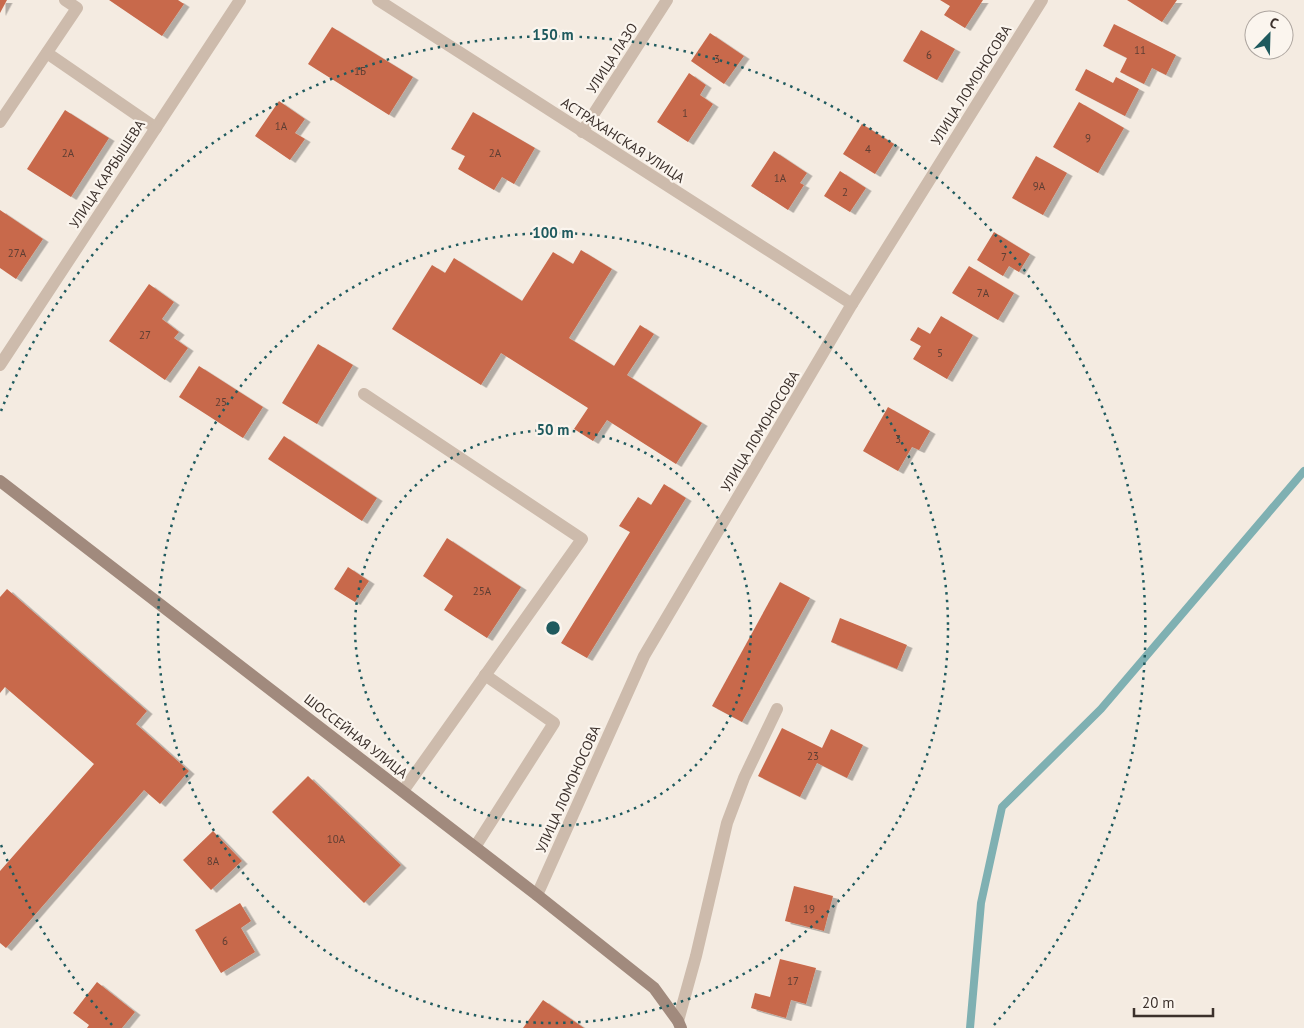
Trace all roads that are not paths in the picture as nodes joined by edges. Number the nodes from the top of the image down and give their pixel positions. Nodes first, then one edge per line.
1 (64, 0) edge
2 (240, 0) edge
3 (378, 0) edge
4 (667, 0) edge
5 (1042, 0) edge
6 (47, 53) junction
7 (0, 122) edge
8 (156, 128) junction
9 (582, 132) junction
10 (852, 304) junction
11 (0, 365) edge
12 (364, 394) dead end
13 (0, 481) edge
14 (485, 675) junction
15 (777, 709) dead end
16 (403, 791) junction
17 (475, 847) junction
18 (538, 895) junction
19 (679, 1024) edge

1 - 6 street
2 - 8 street, УЛИЦА КАРБЫШЕВА
3 - 9 street, АСТРАХАНСКАЯ УЛИЦА
4 - 9 street, УЛИЦА ЛАЗО
5 - 10 street, УЛИЦА ЛОМОНОСОВА
6 - 7 street
6 - 8 street
8 - 11 street, УЛИЦА КАРБЫШЕВА
9 - 10 street, АСТРАХАНСКАЯ УЛИЦА
10 - 18 street, УЛИЦА ЛОМОНОСОВА
12 - 14 street
13 - 16 street, ШОССЕЙНАЯ УЛИЦА
14 - 16 street
14 - 17 street
15 - 19 street
16 - 17 street, ШОССЕЙНАЯ УЛИЦА
17 - 18 street, ШОССЕЙНАЯ УЛИЦА
18 - 19 street, ШОССЕЙНАЯ УЛИЦА

